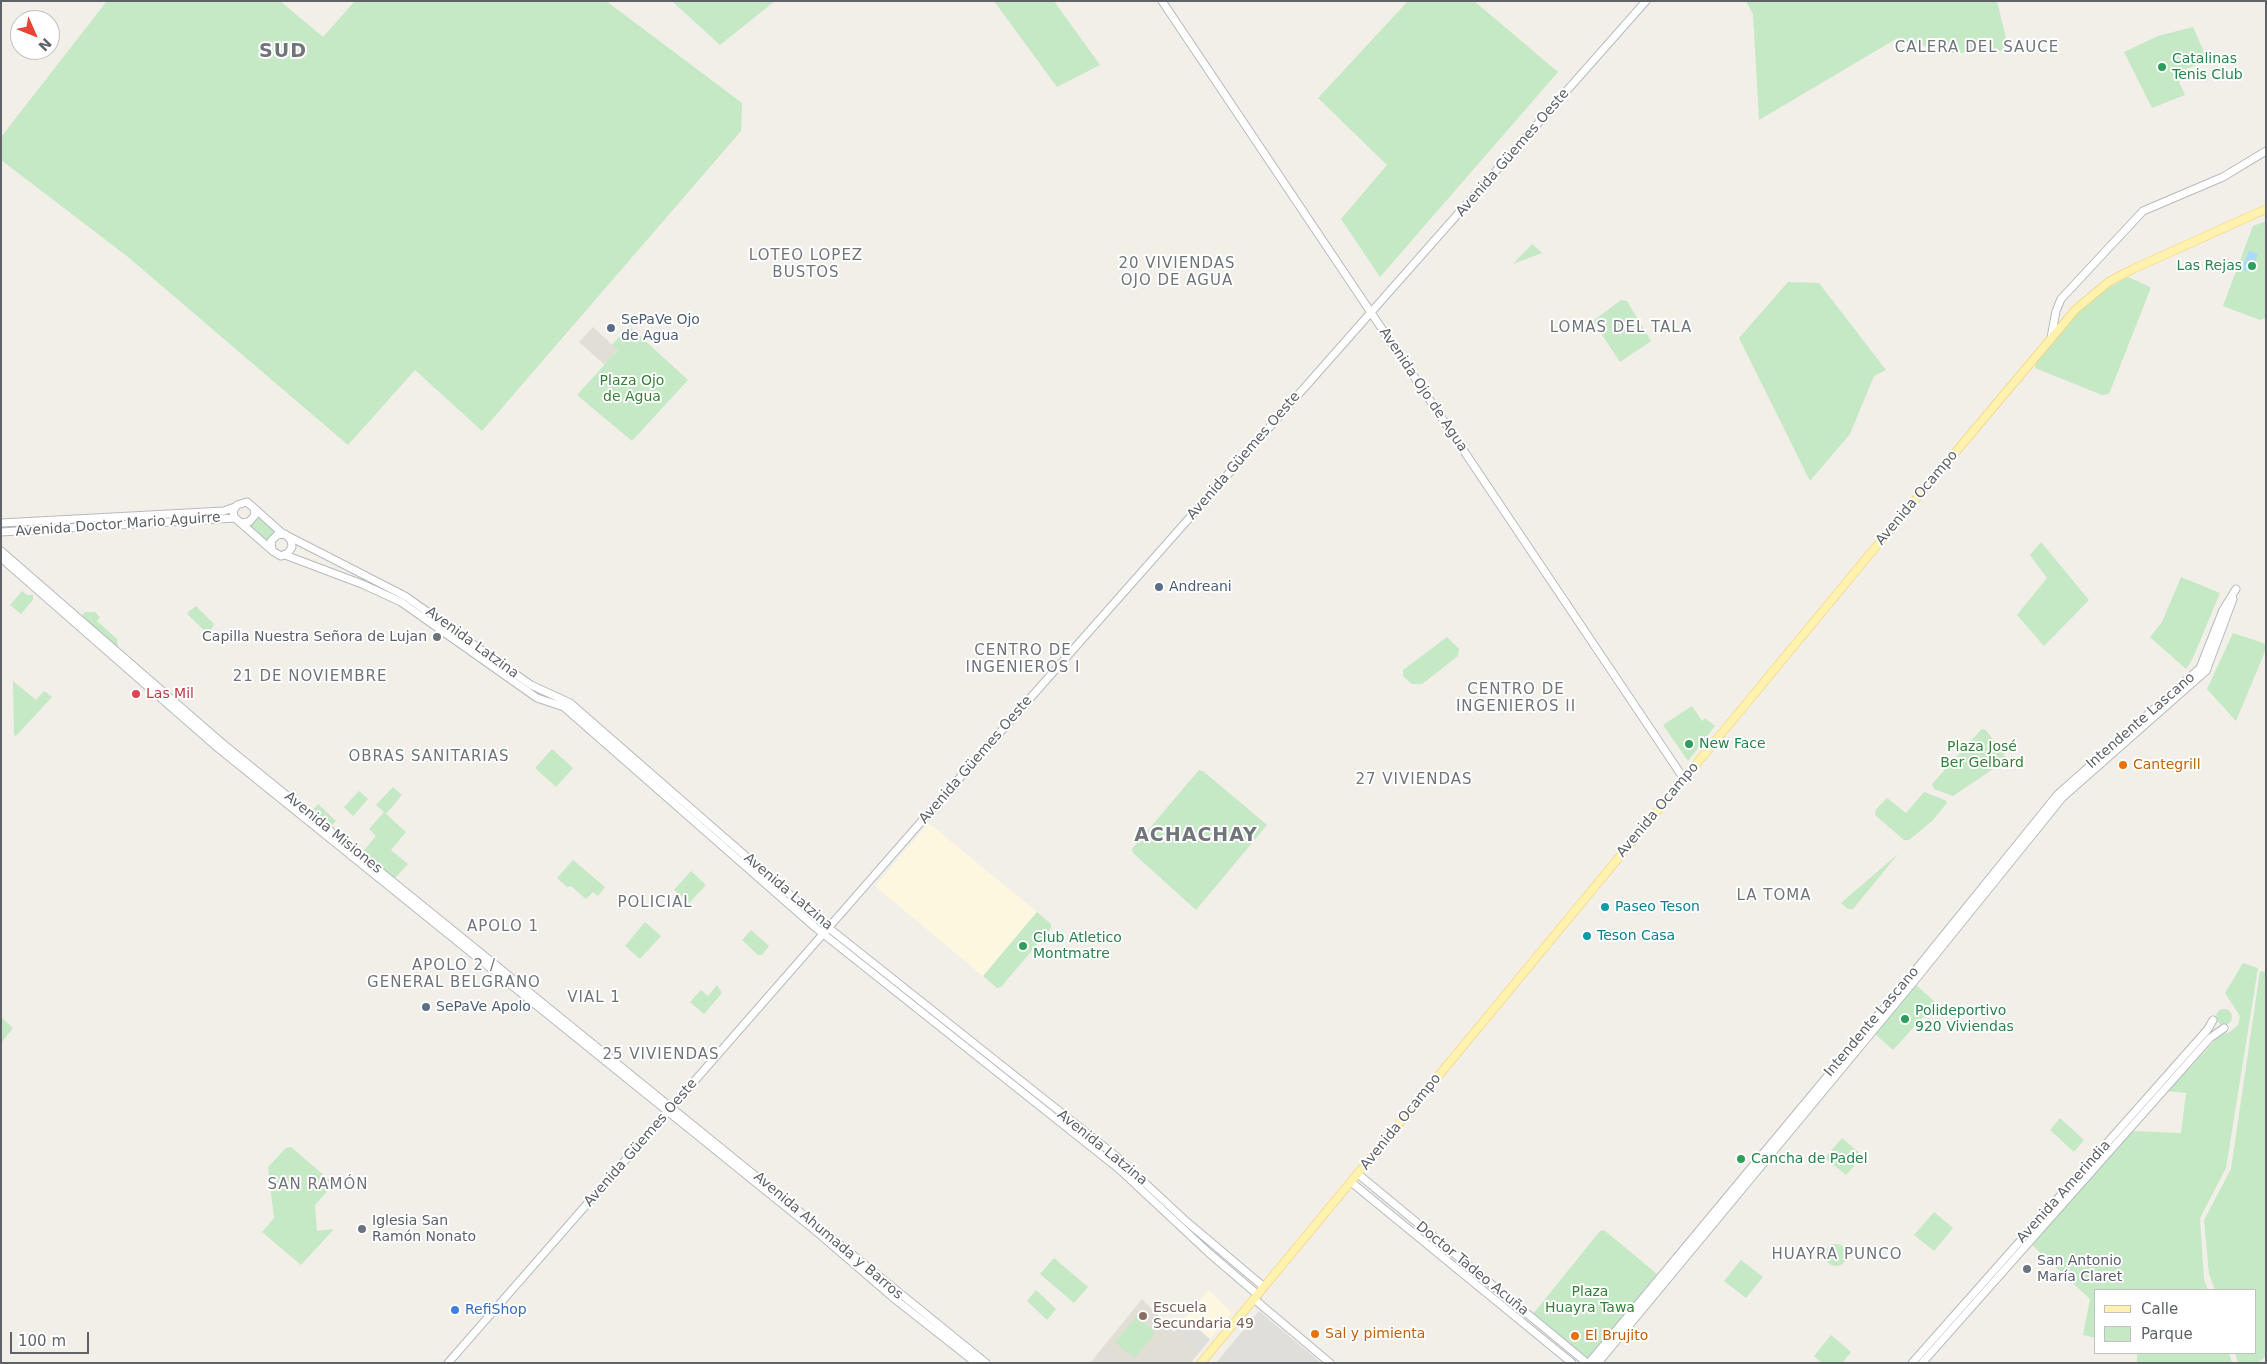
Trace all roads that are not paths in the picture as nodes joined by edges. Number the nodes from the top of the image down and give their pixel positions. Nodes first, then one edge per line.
1 (1162, 1) edge
2 (1646, 1) edge
3 (2266, 151) edge
4 (2266, 209) edge
5 (2056, 311) junction
6 (1371, 312) junction
7 (2067, 319) junction
8 (2051, 338) junction
9 (253, 506) junction
10 (235, 508) junction
11 (238, 521) junction
12 (1, 523) edge
13 (1, 532) edge
14 (285, 534) junction
15 (272, 550) junction
16 (1, 551) edge
17 (285, 555) junction
18 (1, 558) edge
19 (1684, 779) junction
20 (829, 927) junction
21 (824, 934) junction
22 (2213, 1020) dead end
23 (2224, 1028) dead end
24 (670, 1110) junction
25 (1358, 1174) junction
26 (1351, 1182) junction
27 (1264, 1287) junction
28 (1256, 1297) junction
29 (448, 1363) edge
30 (976, 1363) edge
31 (986, 1363) edge
32 (1201, 1363) edge
33 (1330, 1363) edge
34 (1572, 1363) edge
35 (1588, 1363) edge
36 (1598, 1363) edge
37 (1912, 1363) edge
38 (1922, 1363) edge

1 - 6 main road, Avenida Ojo de Agua
2 - 6 main road, Avenida Güemes Oeste
3 - 5 main road
4 - 7 main road, Avenida Ocampo
5 - 7 main road
5 - 8 main road
6 - 19 main road, Avenida Ojo de Agua
6 - 20 main road, Avenida Güemes Oeste
7 - 8 main road, Avenida Ocampo
8 - 19 main road, Avenida Ocampo
9 - 10 main road
9 - 11 main road
9 - 14 main road, Avenida Latzina
10 - 11 main road
10 - 12 main road, Avenida Doctor Mario Aguirre
11 - 13 main road, Avenida Doctor Mario Aguirre
11 - 15 main road
14 - 15 main road
14 - 17 main road
14 - 20 main road, Avenida Latzina
15 - 17 main road
16 - 24 main road, Avenida Misiones
17 - 21 main road, Avenida Latzina
18 - 24 main road, Avenida Misiones
19 - 25 main road, Avenida Ocampo
20 - 21 main road, Avenida Güemes Oeste
20 - 27 main road, Avenida Latzina
21 - 24 main road, Avenida Güemes Oeste
21 - 28 main road, Avenida Latzina
22 - 37 main road, Avenida Amerindia
23 - 38 main road
24 - 29 main road, Avenida Güemes Oeste
24 - 30 main road, Avenida Ahumada y Barros
24 - 31 main road, Avenida Ahumada y Barros
25 - 26 main road, Avenida Ocampo
25 - 35 main road, Doctor Tadeo Acuña
26 - 27 main road, Avenida Ocampo
26 - 34 main road, Doctor Tadeo Acuña
27 - 28 main road, Avenida Ocampo
28 - 32 main road, Avenida Ocampo
28 - 33 main road, Avenida Latzina
35 - 36 main road, Intendente Lascano

